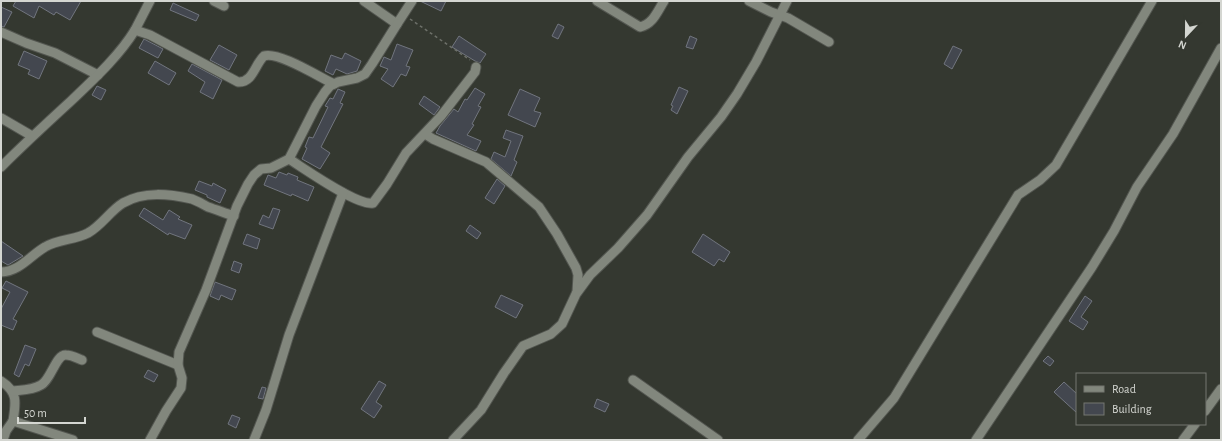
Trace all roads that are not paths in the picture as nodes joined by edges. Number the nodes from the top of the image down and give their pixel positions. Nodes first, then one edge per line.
1 (150, 1) edge
2 (214, 1) edge
3 (364, 1) edge
4 (412, 1) edge
5 (596, 1) edge
6 (664, 1) edge
7 (749, 1) edge
8 (787, 1) edge
9 (1152, 1) edge
10 (224, 6) dead end
11 (780, 15) junction
12 (397, 24) junction
13 (135, 30) junction
14 (1, 32) edge
15 (830, 42) dead end
16 (1221, 48) edge
17 (476, 67) road end
18 (98, 75) junction
19 (334, 84) junction
20 (1, 118) edge
21 (425, 134) junction
22 (32, 136) junction
23 (289, 159) junction
24 (1, 167) edge
25 (343, 193) junction
26 (234, 216) junction
27 (1, 272) edge
28 (576, 294) junction
29 (97, 332) dead end
30 (82, 360) dead end
31 (178, 365) junction
32 (633, 380) dead end
33 (1, 381) edge
34 (1221, 389) edge
35 (13, 391) junction
36 (1206, 410) edge
37 (12, 420) junction
38 (1194, 425) edge
39 (3, 440) edge
40 (73, 440) edge
41 (150, 440) edge
42 (254, 440) edge
43 (453, 440) edge
44 (718, 440) edge
45 (858, 440) edge
46 (976, 440) edge
47 (1183, 440) edge

1 - 13 street
2 - 10 street
3 - 12 street
4 - 12 street
5 - 6 street
7 - 11 street
8 - 11 street
9 - 45 street
11 - 15 street
11 - 28 street
12 - 19 street
13 - 18 street
13 - 19 street
14 - 18 street
16 - 46 street
17 - 21 street
18 - 22 street
19 - 23 street
20 - 22 street
21 - 25 street
21 - 28 street
22 - 24 street
23 - 25 street
23 - 26 street
25 - 42 street
26 - 27 street
26 - 31 street
28 - 43 street
29 - 31 street
30 - 35 street
31 - 41 street
32 - 44 street
33 - 35 street
34 - 36 street
35 - 37 street
37 - 39 street
37 - 40 street
38 - 47 street

